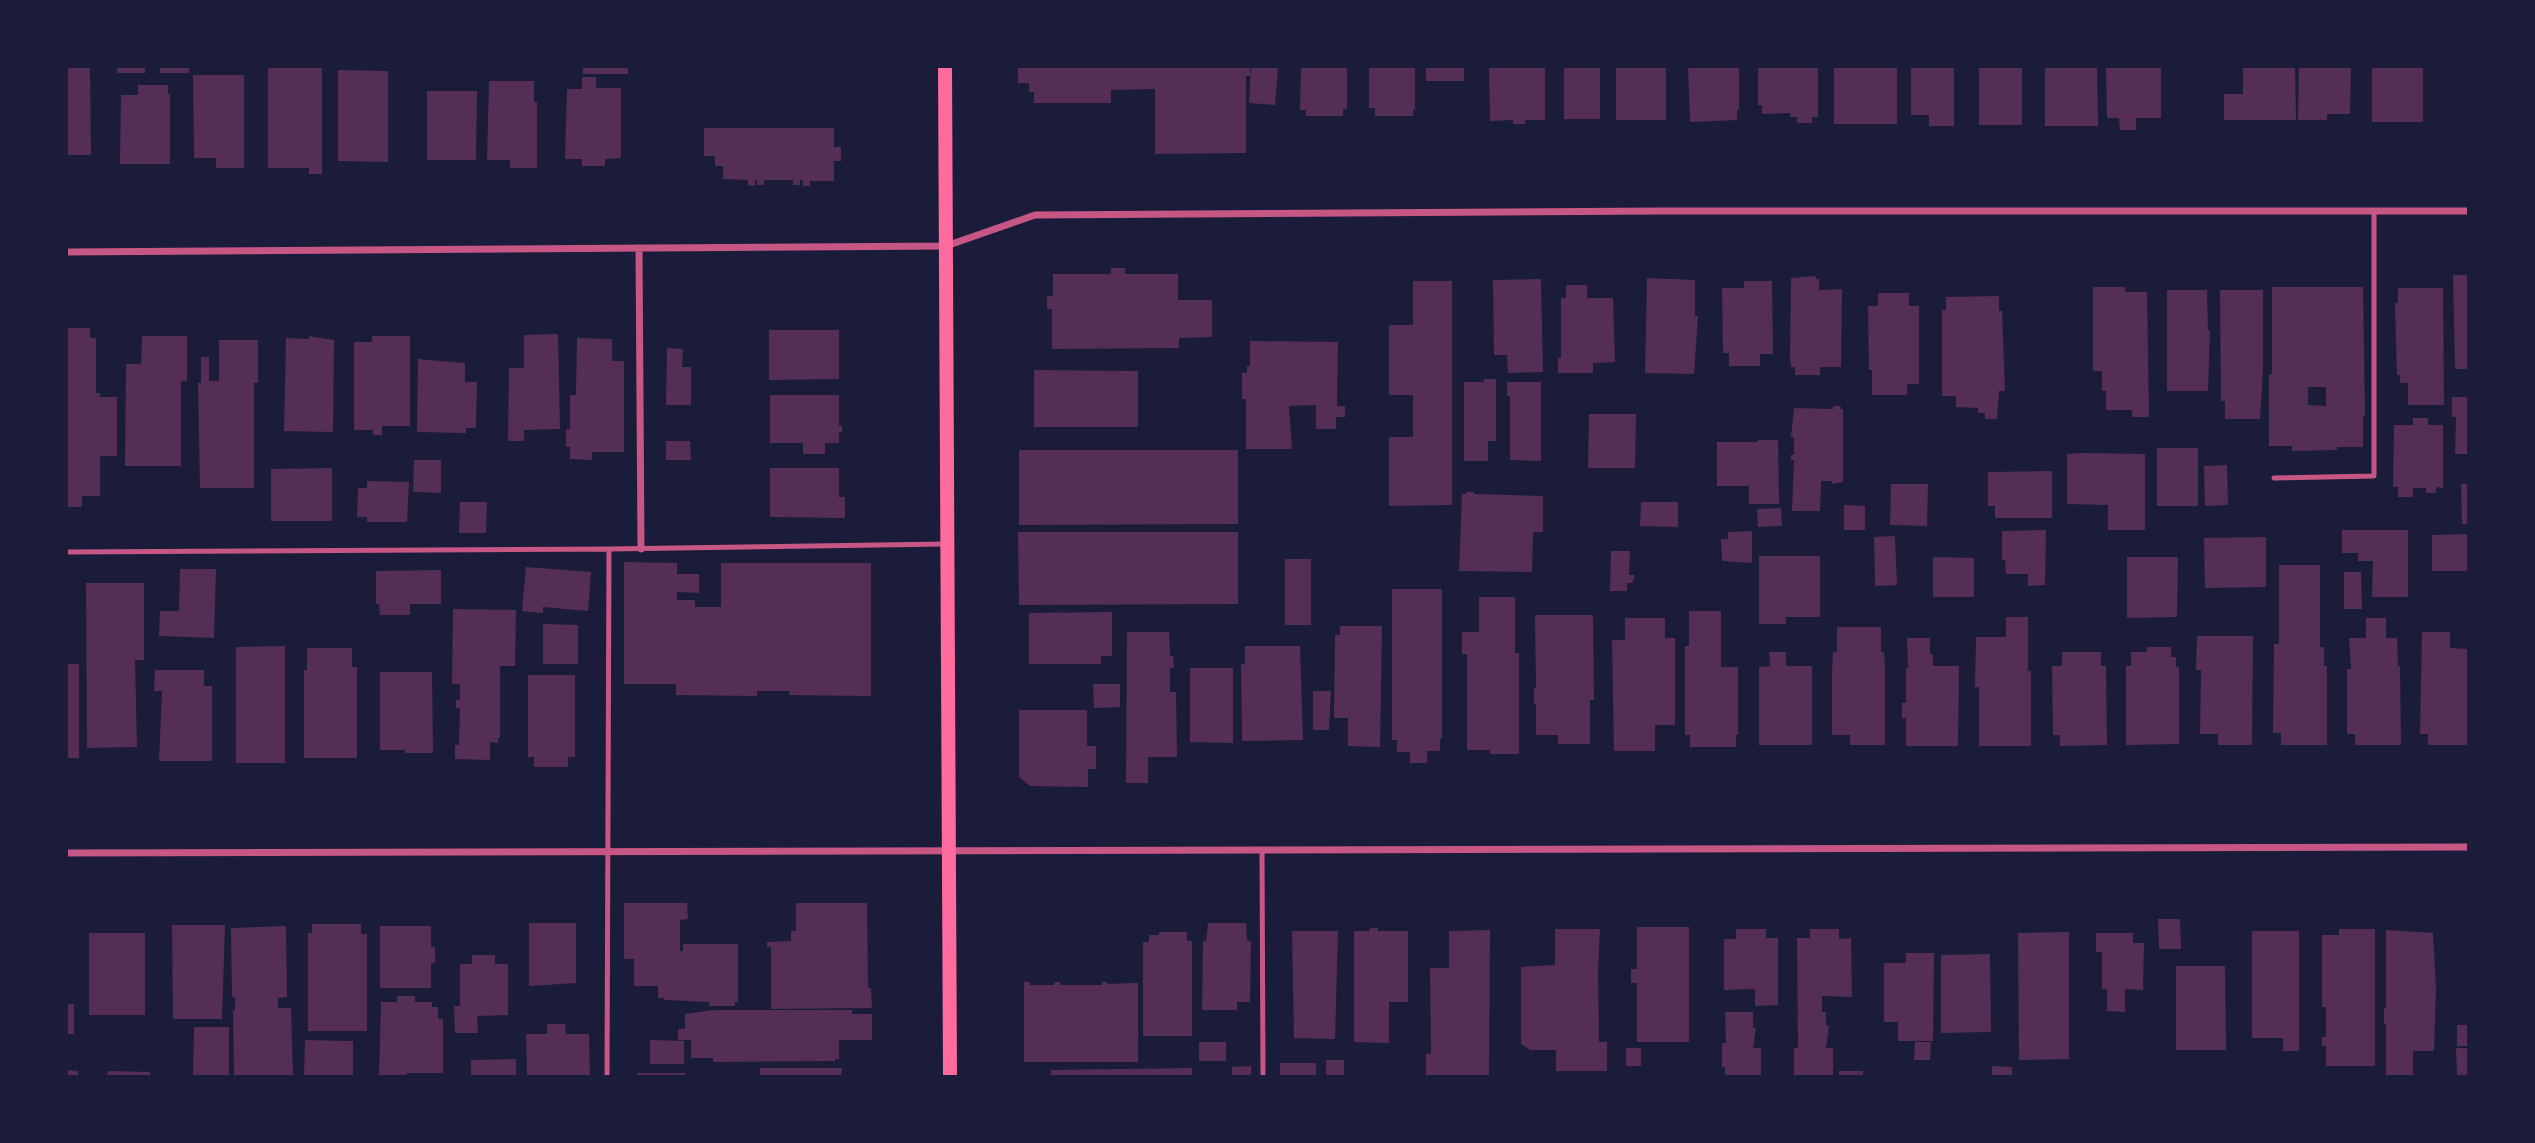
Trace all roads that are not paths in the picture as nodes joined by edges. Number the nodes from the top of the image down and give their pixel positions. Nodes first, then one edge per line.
1 (946, 66) edge
2 (2374, 211) junction
3 (2469, 211) edge
4 (946, 246) junction
5 (639, 248) junction
6 (66, 252) edge
7 (2274, 478) dead end
8 (949, 544) junction
9 (609, 549) junction
10 (642, 549) junction
11 (66, 552) edge
12 (2469, 847) edge
13 (1262, 851) junction
14 (607, 852) junction
15 (949, 852) junction
16 (66, 853) edge
17 (607, 1076) edge
18 (950, 1076) edge
19 (1263, 1076) edge

1 - 4 main road
2 - 3 street
2 - 4 street
2 - 7 lane
4 - 5 street
4 - 8 main road
5 - 6 street
5 - 10 street
8 - 10 lane
8 - 15 main road
9 - 10 lane
9 - 11 lane
9 - 14 lane
12 - 13 street
13 - 15 street
13 - 19 lane
14 - 15 street
14 - 16 street
14 - 17 lane
15 - 18 main road

